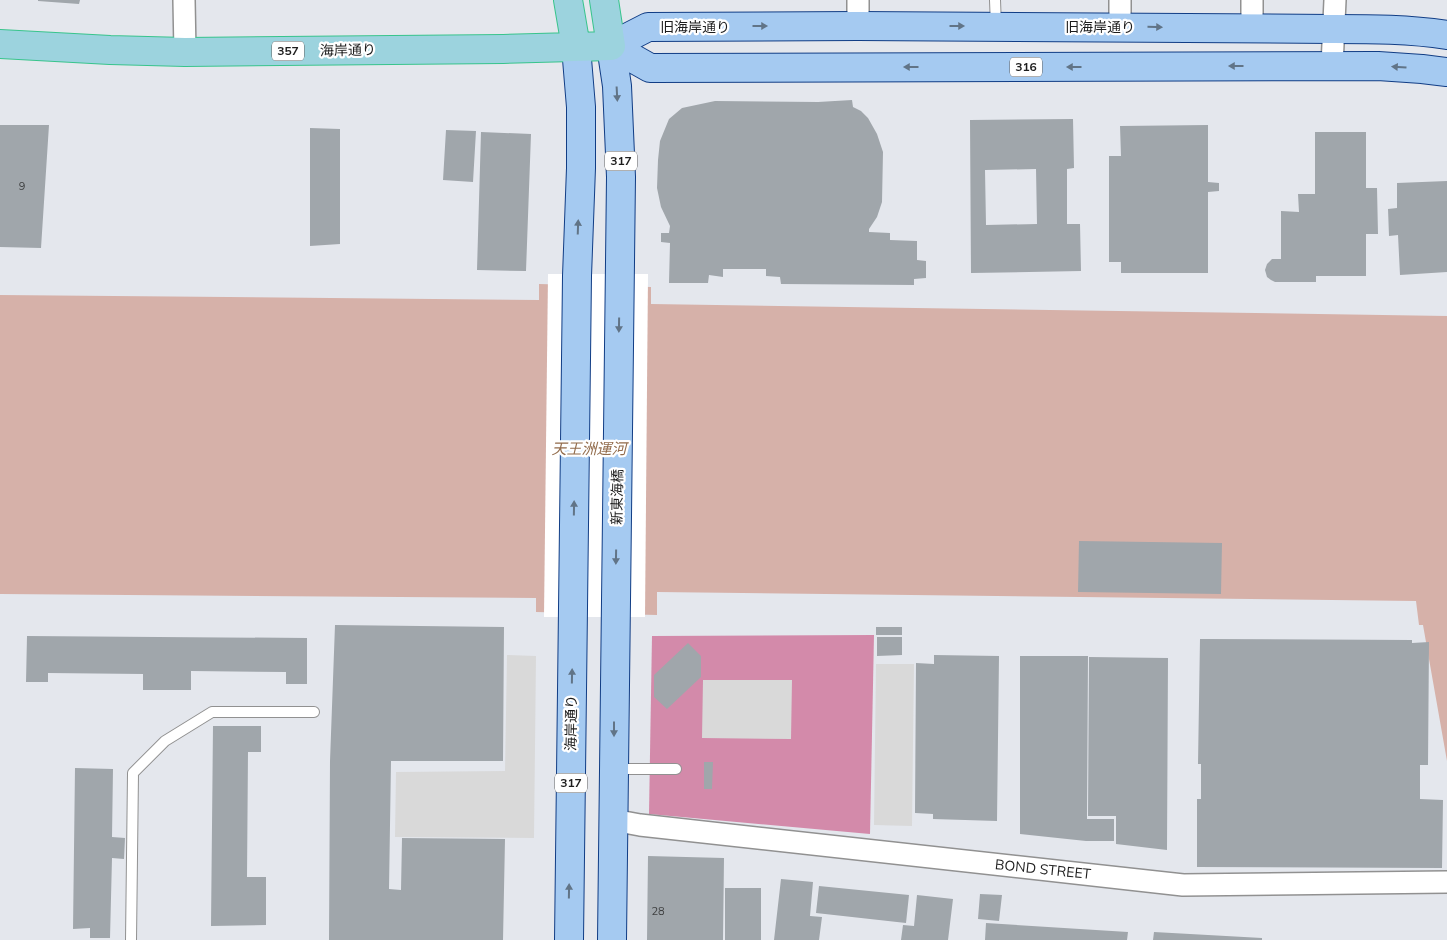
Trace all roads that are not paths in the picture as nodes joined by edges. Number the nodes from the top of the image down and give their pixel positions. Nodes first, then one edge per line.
1 (184, 0) edge
2 (568, 0) edge
3 (604, 0) edge
4 (1120, 0) edge
5 (1252, 0) edge
6 (1335, 0) edge
7 (858, 13) edge
8 (996, 13) edge
9 (1120, 27) junction
10 (1252, 28) junction
11 (1333, 28) junction
12 (1447, 35) edge
13 (0, 44) edge
14 (610, 46) junction
15 (576, 48) junction
16 (185, 52) junction
17 (1332, 66) junction
18 (1447, 72) edge
19 (314, 712) dead end
20 (614, 769) junction
21 (676, 769) dead end
22 (613, 820) junction
23 (1447, 882) edge
24 (131, 940) edge
25 (569, 940) edge
26 (612, 940) edge

1 - 16 street
2 - 15 highway
3 - 14 highway
4 - 9 street
5 - 10 street
6 - 11 street
7 -> 8 main road, 旧海岸通り
14 -> 7 main road, 旧海岸通り
8 - 9 main road, 旧海岸通り
9 -> 10 main road, 旧海岸通り
10 - 11 main road, 旧海岸通り
11 - 12 main road, 旧海岸通り
11 - 17 street
13 - 16 highway, 海岸通り / 357
14 - 15 highway, 海岸通り / 357
17 -> 14 main road, 316
14 -> 20 main road, 新東海橋 / 317
15 - 16 highway, 海岸通り / 357
25 -> 15 main road, 海岸通り / 317
18 -> 17 main road, 316
19 - 24 lane
20 - 21 lane
20 - 22 main road, 317
22 - 23 street, BOND STREET
22 - 26 main road, 317

